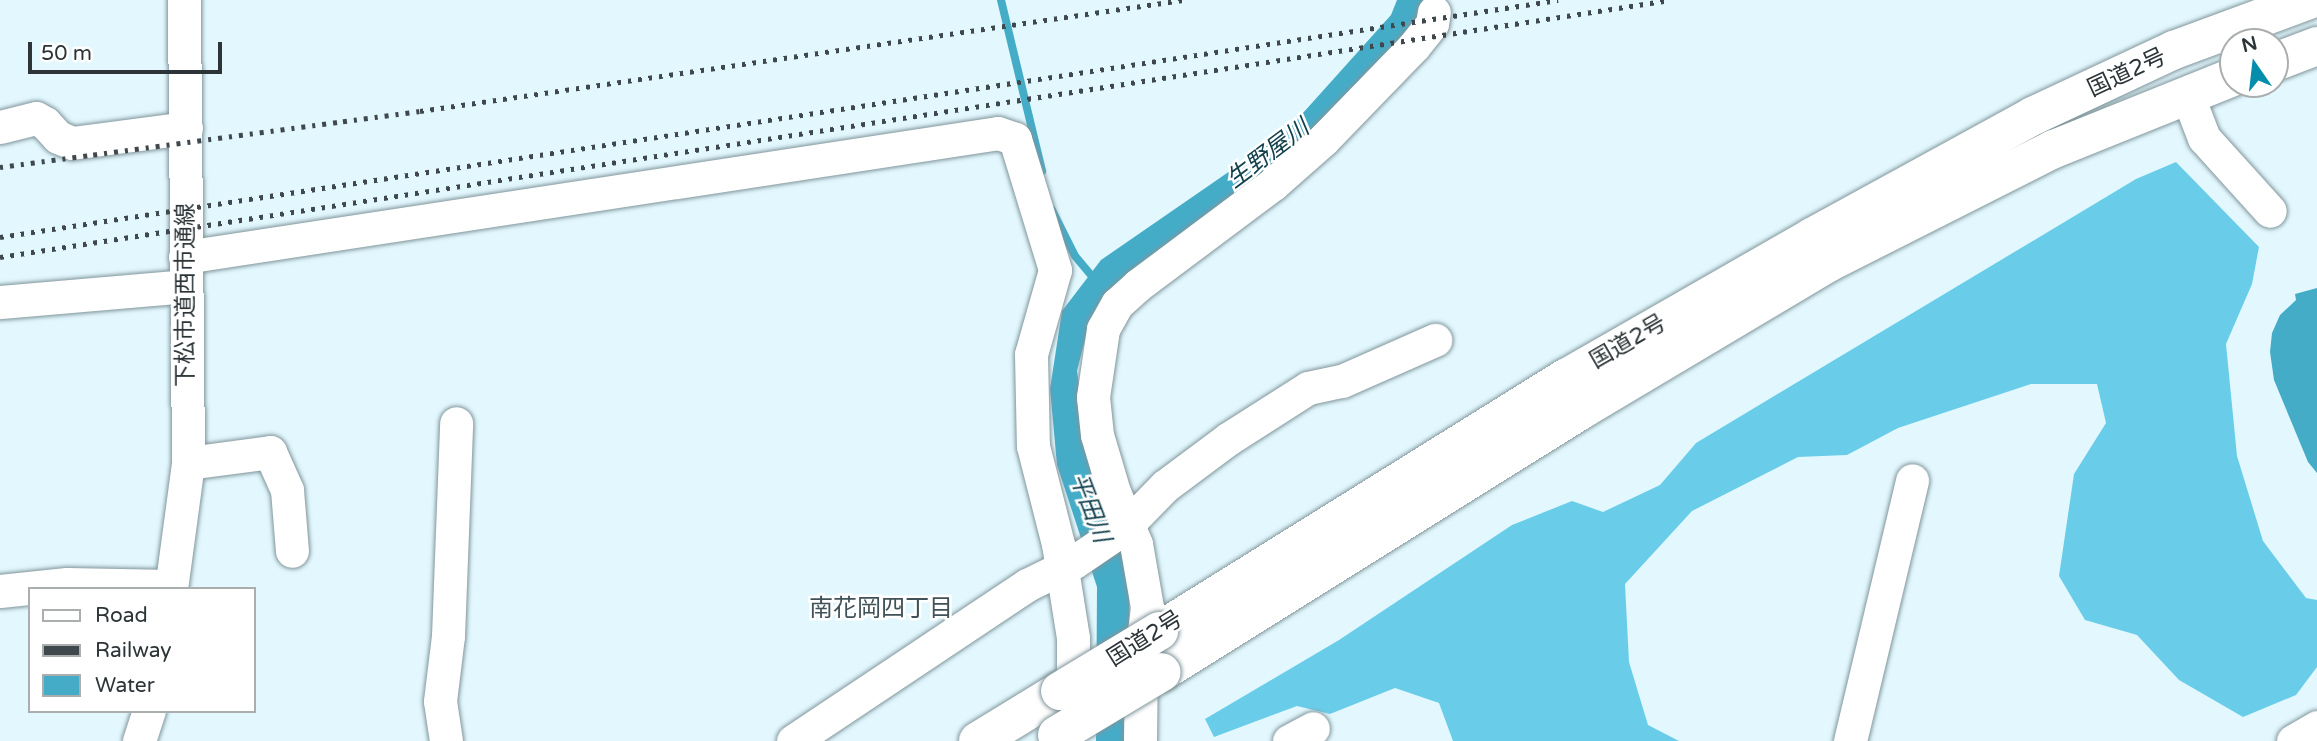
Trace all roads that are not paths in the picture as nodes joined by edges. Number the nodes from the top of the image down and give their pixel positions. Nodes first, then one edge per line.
1 (184, 0) edge
2 (2309, 0) edge
3 (1434, 12) dead end
4 (2317, 46) edge
5 (2289, 57) edge
6 (2219, 82) edge
7 (2187, 94) junction
8 (0, 127) edge
9 (186, 128) junction
10 (2270, 211) dead end
11 (185, 272) junction
12 (0, 302) edge
13 (1436, 340) dead end
14 (456, 423) dead end
15 (188, 463) junction
16 (1912, 480) dead end
17 (1127, 525) junction
18 (292, 551) dead end
19 (1068, 565) junction
20 (41, 587) edge
21 (171, 587) edge
22 (28, 589) edge
23 (0, 592) edge
24 (148, 713) edge
25 (2317, 727) edge
26 (1059, 739) edge
27 (139, 741) edge
28 (446, 741) edge
29 (793, 741) edge
30 (978, 741) edge
31 (1140, 741) edge
32 (1850, 741) edge
33 (2293, 741) edge

1 - 9 street, 下松市道西市通線
2 - 30 highway, 国道2号, bridge
3 - 17 street
4 - 5 highway
6 - 7 highway, 国道2号
7 - 10 street
7 - 26 highway, 国道2号, bridge
8 - 9 street
9 - 11 street, 下松市道西市通線
11 - 12 street
11 - 15 street, 下松市道西市通線
11 - 19 street
13 - 17 street
14 - 28 street
15 - 18 street
15 - 21 street, 下松市道西市通線
16 - 32 street
17 - 19 street
17 - 31 street
19 - 26 street
19 - 29 street
20 - 21 street
22 - 23 street
24 - 27 street
25 - 33 street

